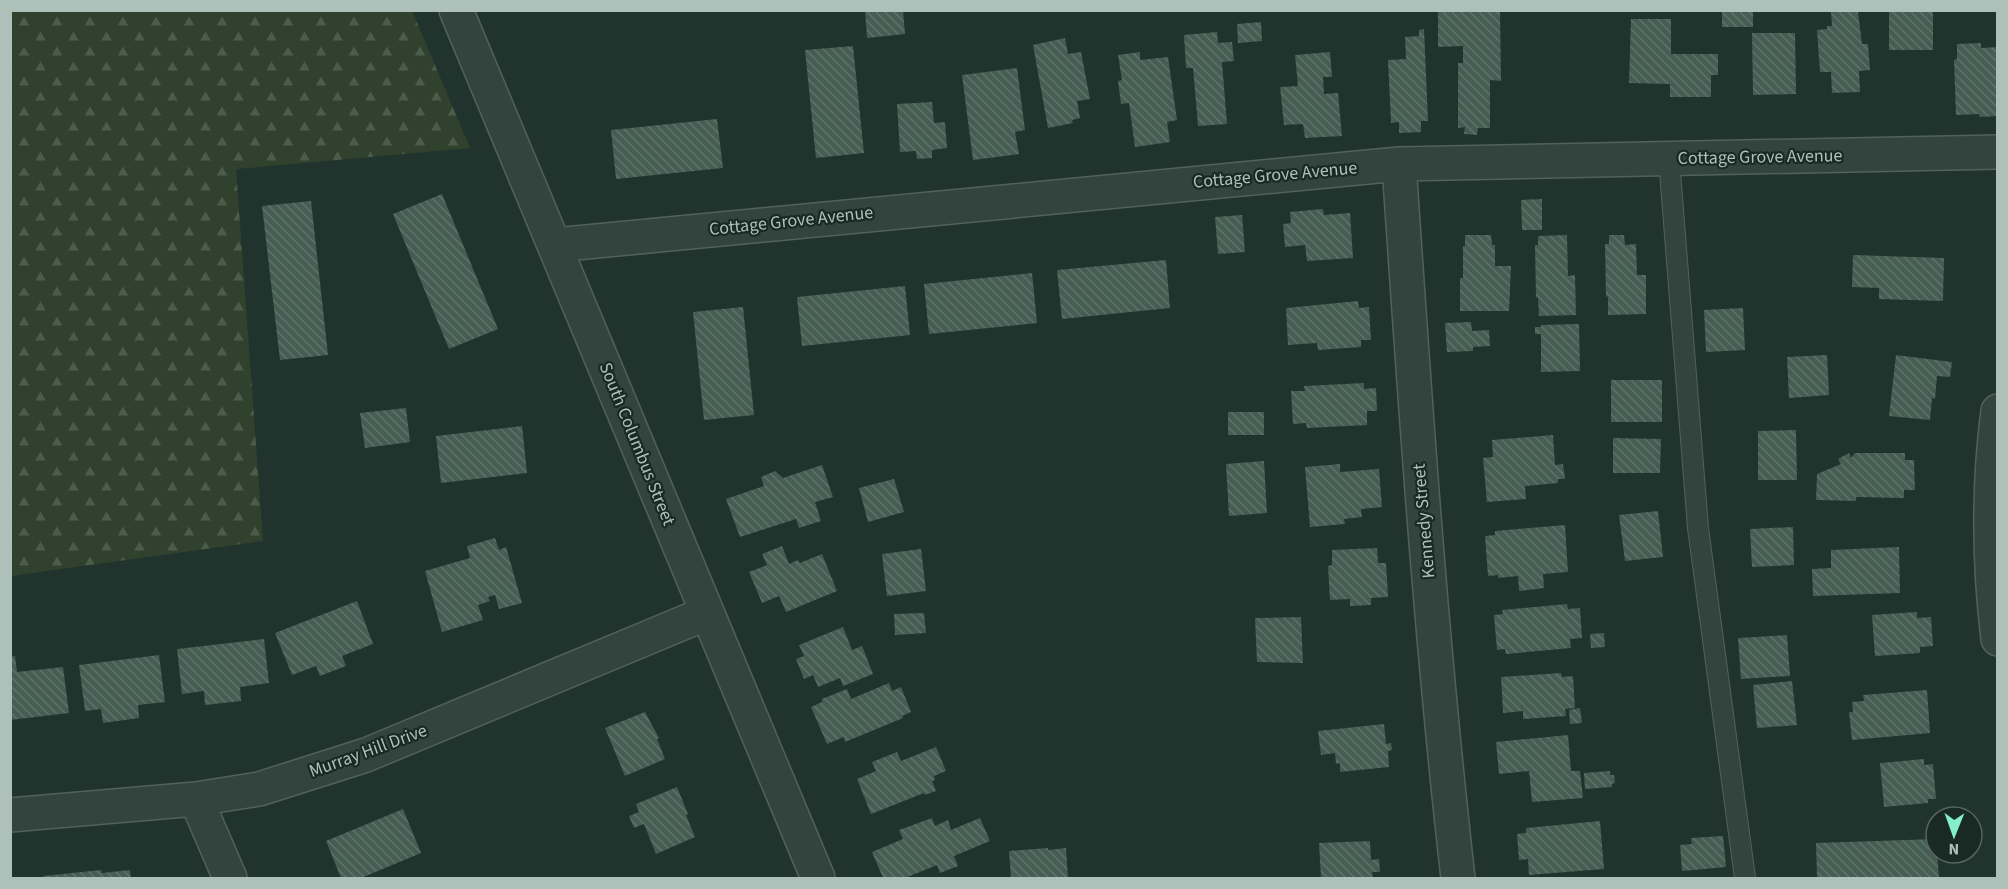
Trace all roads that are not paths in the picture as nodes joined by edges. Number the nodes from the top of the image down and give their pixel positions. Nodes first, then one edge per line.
1 (456, 10) edge
2 (1998, 152) edge
3 (1668, 159) junction
4 (1399, 164) junction
5 (555, 245) junction
6 (1998, 411) edge
7 (707, 613) junction
8 (1998, 639) edge
9 (196, 799) junction
10 (10, 815) edge
11 (230, 879) edge
12 (818, 879) edge
13 (1458, 879) edge
14 (1745, 879) edge

1 - 5 street, South Columbus Street
2 - 3 street, Cottage Grove Avenue
3 - 4 street, Cottage Grove Avenue
3 - 14 lane
4 - 5 street, Cottage Grove Avenue
4 - 13 street, Kennedy Street
5 - 7 street, South Columbus Street
6 - 8 street
7 - 9 street, Murray Hill Drive
7 - 12 street, South Columbus Street
9 - 10 street, Murray Hill Drive
9 - 11 street

